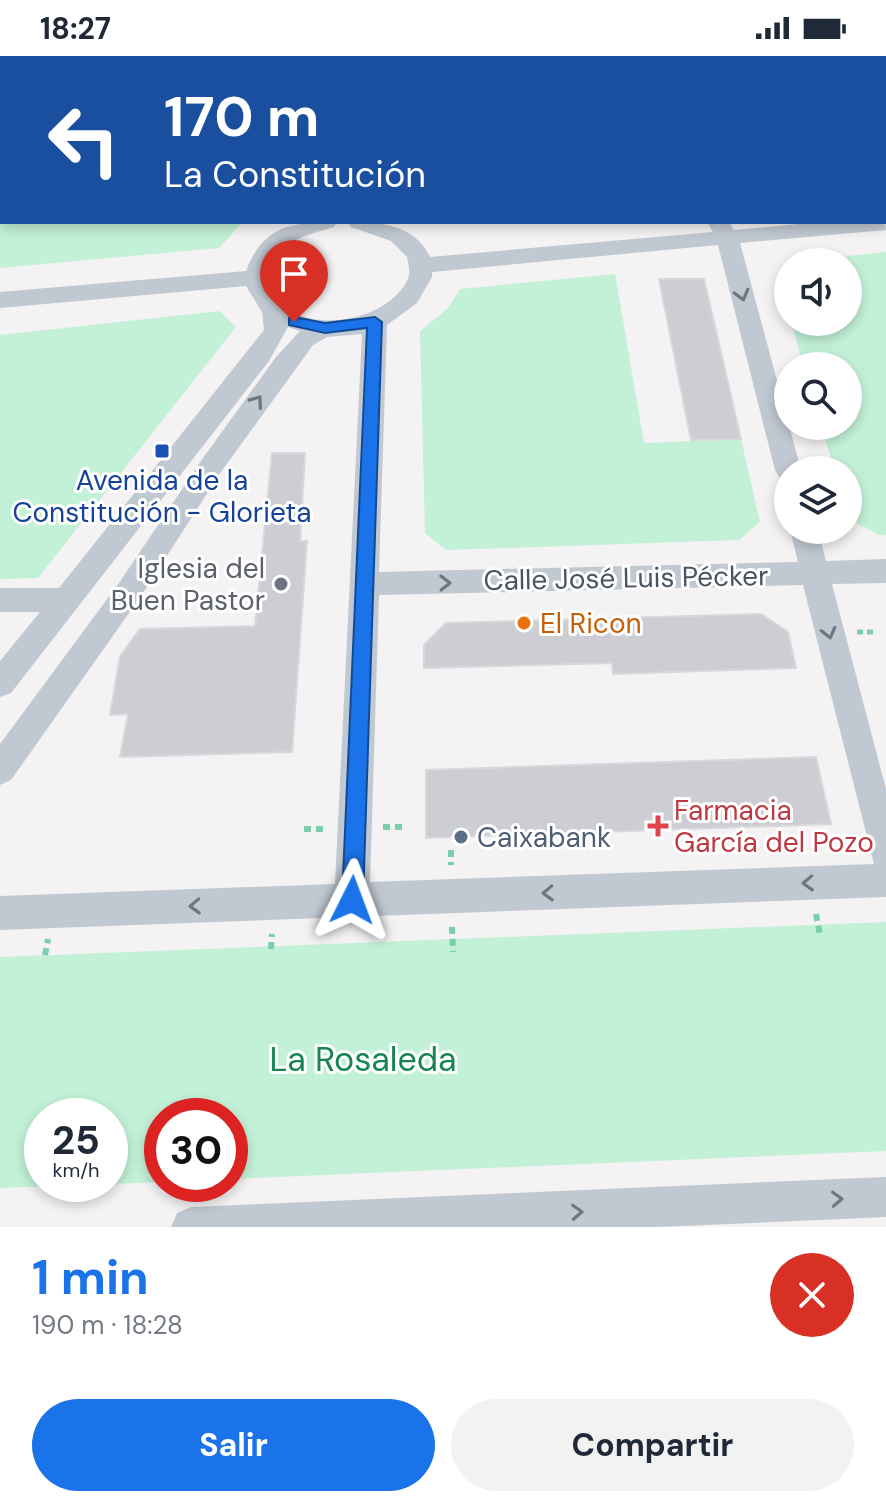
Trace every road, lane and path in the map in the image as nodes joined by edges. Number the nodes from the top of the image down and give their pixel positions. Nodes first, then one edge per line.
1 (315, 224) edge
2 (365, 224) edge
3 (859, 224) edge
4 (289, 229) edge
5 (723, 229) edge
6 (422, 265) junction
7 (255, 278) junction
8 (0, 300) edge
9 (274, 311) junction
10 (375, 322) junction
11 (325, 328) junction
12 (784, 456) edge
13 (182, 457) junction
14 (212, 465) junction
15 (808, 544) edge
16 (886, 571) edge
17 (815, 574) junction
18 (367, 584) junction
19 (0, 600) edge
20 (66, 600) junction
21 (0, 684) edge
22 (0, 708) edge
23 (0, 735) edge
24 (0, 770) edge
25 (886, 853) edge
26 (886, 880) edge
27 (352, 900) junction
28 (0, 913) edge
29 (886, 1197) edge
30 (347, 1225) edge
31 (191, 1227) edge

1 - 4 street
2 - 6 street
3 - 5 street
4 - 7 street
5 - 6 street
5 -> 12 street
6 - 10 street
7 - 8 street
7 - 9 street
9 - 11 street
9 - 13 street
10 - 11 street
10 - 18 street
14 -> 11 street
13 - 20 street
13 - 22 street
14 - 23 street
14 - 24 street
15 - 17 street
16 - 17 street, Calle José Luis Pécker
18 -> 17 street, Calle José Luis Pécker
17 -> 25 street
18 - 27 street
19 - 20 street
20 - 21 street
26 -> 27 street
27 -> 28 street
30 -> 29 street
30 - 31 street

